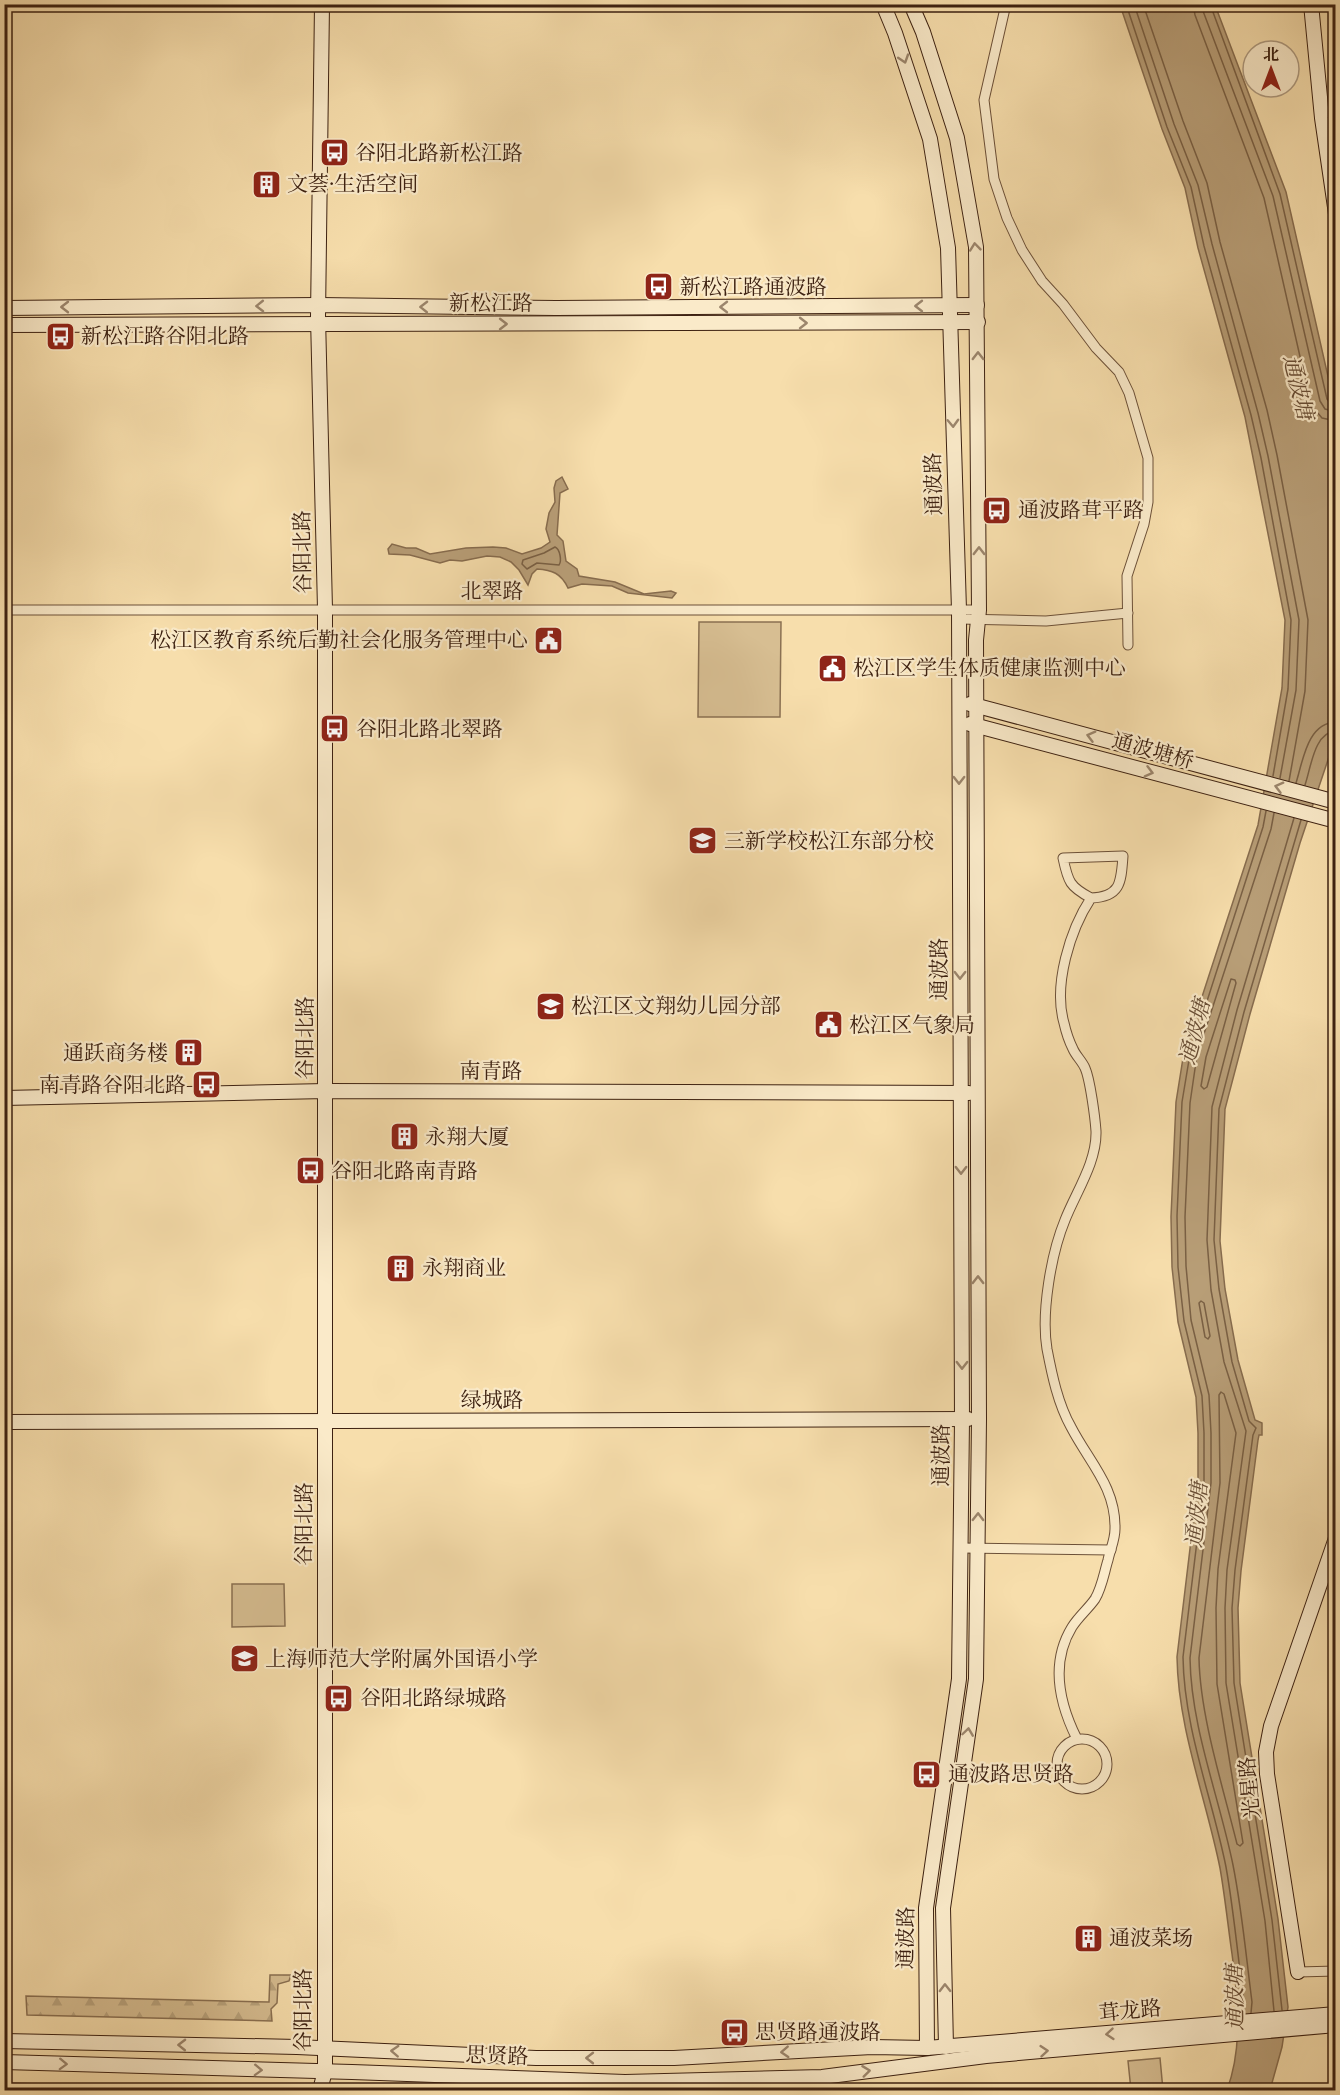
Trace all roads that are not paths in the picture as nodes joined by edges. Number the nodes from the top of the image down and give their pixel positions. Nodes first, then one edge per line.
1 (322, 4) edge
2 (884, 4) edge
3 (911, 4) edge
4 (1006, 4) edge
5 (1311, 4) edge
6 (1329, 119) edge
7 (1335, 214) edge
8 (319, 305) junction
9 (977, 305) junction
10 (950, 306) junction
11 (4, 308) edge
12 (951, 322) junction
13 (978, 322) junction
14 (4, 325) edge
15 (319, 325) junction
16 (325, 609) junction
17 (4, 610) edge
18 (1128, 613) junction
19 (959, 614) junction
20 (979, 614) junction
21 (1128, 645) dead end
22 (959, 701) junction
23 (976, 705) junction
24 (959, 721) junction
25 (976, 726) junction
26 (1335, 802) edge
27 (1335, 821) edge
28 (1091, 898) junction
29 (326, 1091) junction
30 (961, 1093) junction
31 (978, 1093) junction
32 (4, 1098) edge
33 (962, 1419) junction
34 (979, 1419) junction
35 (326, 1421) junction
36 (4, 1422) edge
37 (1335, 1538) edge
38 (961, 1548) junction
39 (978, 1549) junction
40 (1110, 1551) junction
41 (1077, 1739) junction
42 (1335, 1971) edge
43 (1298, 1972) joint
44 (1335, 2014) edge
45 (1335, 2025) edge
46 (4, 2041) edge
47 (946, 2047) junction
48 (927, 2048) junction
49 (324, 2049) junction
50 (985, 2050) junction
51 (4, 2062) edge
52 (929, 2063) junction
53 (325, 2071) junction
54 (320, 2091) edge
55 (332, 2091) edge

1 - 8 main road, 谷阳北路
2 -> 10 main road, 通波路
9 -> 3 main road, 通波路
4 - 18 street
5 - 6 main road
6 - 7 main road
10 -> 8 main road, 新松江路
8 -> 11 main road, 新松江路
8 - 15 main road, 谷阳北路
9 - 10 main road, 新松江路
9 - 13 main road, 通波路
10 - 12 main road, 通波路
12 - 13 main road, 新松江路
15 -> 12 main road, 新松江路
12 -> 19 main road, 通波路
20 -> 13 main road, 通波路
14 - 15 main road, 新松江路
15 - 16 main road, 谷阳北路
16 - 17 street, 北翠路
16 - 19 street, 北翠路
16 - 29 main road, 谷阳北路
18 - 20 street, 北翠路
18 - 21 street
19 - 20 street, 北翠路
19 - 22 main road, 通波路
20 - 23 main road, 通波路
22 - 23 main road
22 - 24 main road, 通波路
23 - 25 main road, 通波路
26 -> 23 main road
24 - 25 main road, 通波塘桥
24 -> 30 main road, 通波路
25 -> 27 main road, 通波塘桥
25 - 31 main road, 通波路
28 - 28 street
28 - 40 street
29 - 30 main road, 南青路
29 - 32 main road, 南青路
29 - 35 main road, 谷阳北路
30 - 31 main road, 南青路
30 -> 33 main road, 通波路
34 -> 31 main road, 通波路
33 - 34 main road, 绿城路
33 - 35 main road, 绿城路
33 - 38 main road, 通波路
39 -> 34 main road, 通波路
35 - 36 main road, 绿城路
35 - 49 main road, 谷阳北路
37 - 43 main road, 光星路
38 - 39 street
38 - 48 main road, 通波路
39 - 40 street
47 -> 39 main road, 通波路
40 - 41 street
41 - 41 street
42 - 43 street
44 -> 50 main road, 茸龙路
50 -> 45 main road, 茸龙路
49 -> 46 main road, 思贤路
47 - 48 main road, 茸龙路
47 - 50 main road, 茸龙路
47 - 52 main road
48 -> 49 main road, 思贤路
49 - 53 main road, 谷阳北路
50 - 52 main road, 思贤路
51 -> 53 main road, 思贤路
53 -> 52 main road, 思贤路
53 - 54 main road, 谷阳北路
53 - 55 main road, 谷阳北路

